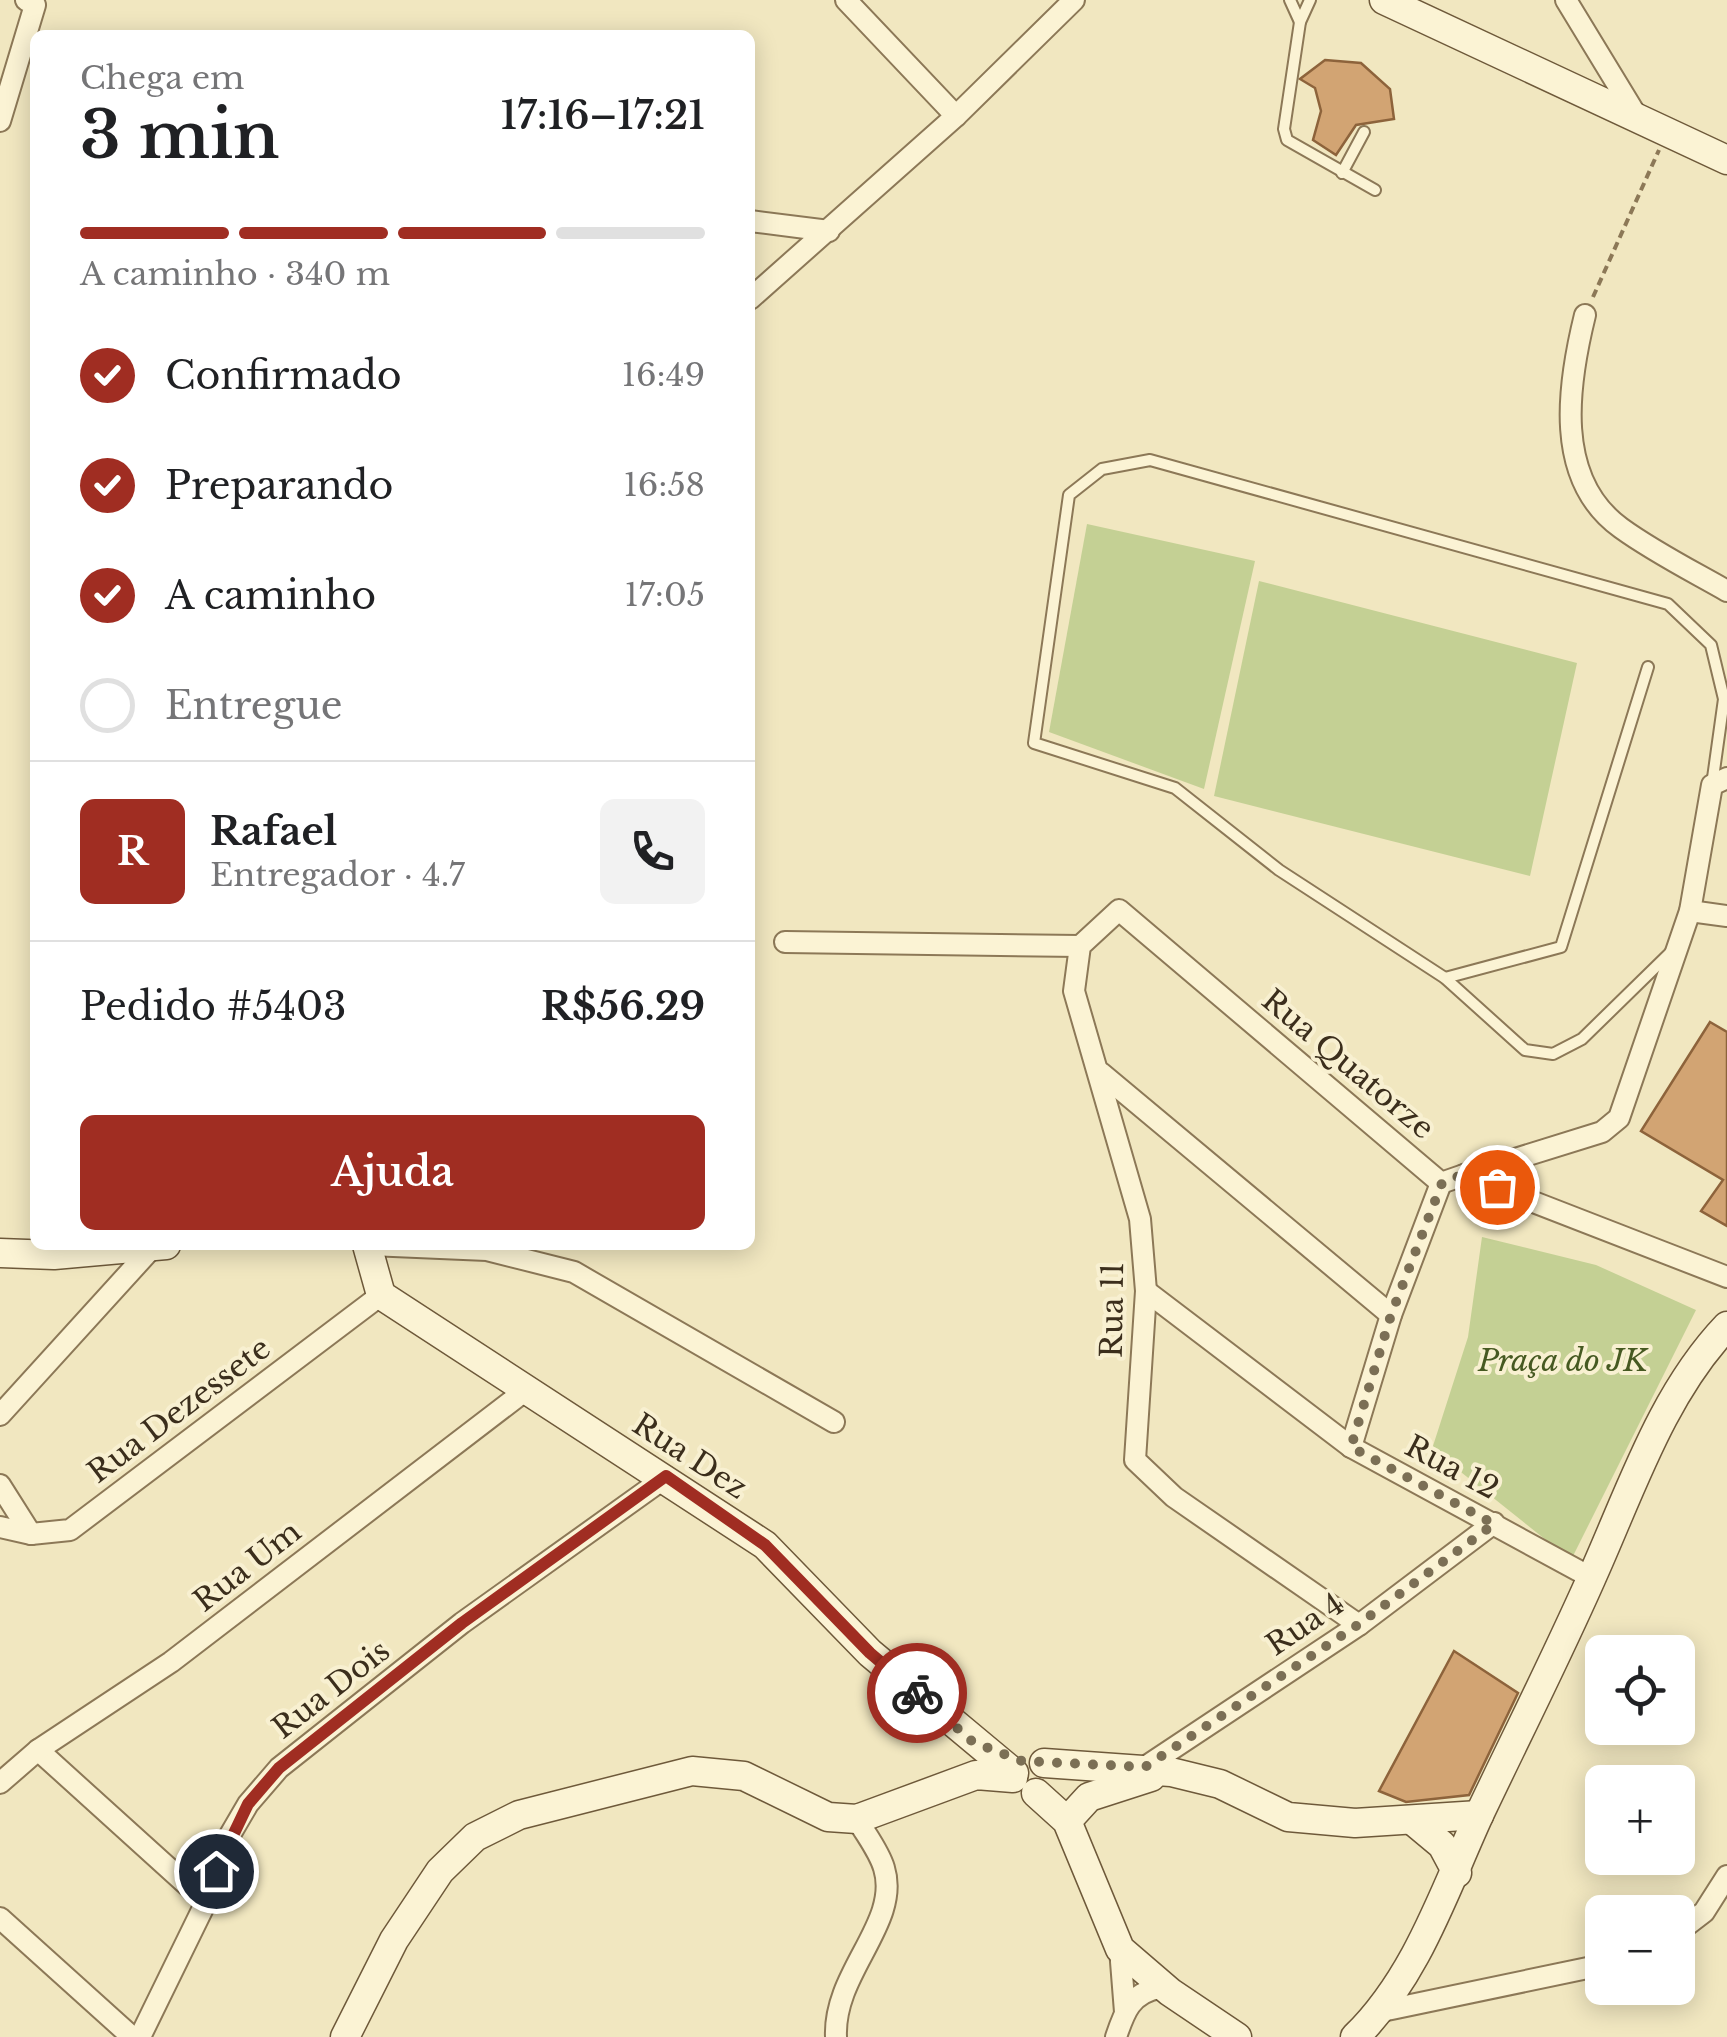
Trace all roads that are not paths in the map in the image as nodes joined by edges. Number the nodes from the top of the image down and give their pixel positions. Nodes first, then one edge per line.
1 (26, 0) edge
2 (1074, 0) edge
3 (1290, 0) edge
4 (1310, 0) edge
5 (1384, 0) edge
6 (1566, 0) edge
7 (857, 4) edge
8 (1300, 22) junction
9 (956, 116) junction
10 (1636, 116) junction
11 (0, 121) edge
12 (1364, 132) dead end
13 (1727, 160) edge
14 (1342, 173) junction
15 (1375, 190) dead end
16 (755, 222) edge
17 (828, 231) junction
18 (755, 296) edge
19 (1584, 315) road end
20 (1727, 591) edge
21 (1648, 667) dead end
22 (1720, 781) edge
23 (1690, 911) junction
24 (1727, 916) edge
25 (784, 942) dead end
26 (1678, 944) junction
27 (1080, 946) junction
28 (1446, 978) junction
29 (1100, 1072) junction
30 (1464, 1174) junction
31 (1442, 1183) junction
32 (120, 1250) edge
33 (156, 1250) edge
34 (370, 1250) edge
35 (487, 1250) edge
36 (0, 1254) edge
37 (1727, 1276) edge
38 (1146, 1292) junction
39 (381, 1295) junction
40 (1391, 1315) junction
41 (1727, 1326) edge
42 (526, 1390) junction
43 (0, 1415) edge
44 (834, 1422) dead end
45 (1351, 1447) junction
46 (666, 1476) junction
47 (0, 1485) edge
48 (1494, 1524) junction
49 (0, 1526) edge
50 (30, 1534) junction
51 (1592, 1578) junction
52 (1359, 1624) junction
53 (38, 1750) junction
54 (1158, 1769) junction
55 (1027, 1777) junction
56 (0, 1784) edge
57 (1480, 1815) junction
58 (857, 1820) junction
59 (1412, 1820) junction
60 (1067, 1821) junction
61 (1457, 1873) junction
62 (1727, 1876) edge
63 (206, 1902) junction
64 (0, 1918) edge
65 (1695, 1919) edge
66 (1120, 1950) junction
67 (1585, 1970) edge
68 (1170, 1992) junction
69 (1125, 2012) junction
70 (1372, 2026) edge
71 (132, 2037) edge
72 (140, 2037) edge
73 (345, 2037) edge
74 (836, 2037) edge
75 (1116, 2037) edge
76 (1237, 2037) edge

1 - 11 street
2 - 9 street
3 - 8 lane
4 - 8 lane
5 - 10 street
6 - 10 street
7 - 9 street
8 - 14 lane
9 - 17 street
10 - 13 street
12 - 14 lane
14 - 15 lane
16 - 17 street
17 - 18 street
19 - 20 street
21 - 28 lane
22 - 23 street
22 - 28 lane
23 - 24 street
23 - 26 street
25 - 27 street
26 - 28 lane
26 - 30 street, Rua Quatorze
27 - 29 street, Rua 11
27 - 31 street, Rua Quatorze
29 - 38 street, Rua 11
29 - 40 street
30 - 31 street, Rua Quatorze
30 - 37 street
31 - 40 street
32 - 36 street
33 - 43 street
34 - 39 street
35 - 44 street
38 - 45 street, Rua 12
38 - 52 street, Rua 11
39 - 42 street, Rua Dez
39 - 50 street, Rua Dezessete
40 - 45 street
41 - 51 street
42 - 46 street, Rua Dez
42 - 53 street, Rua Um
45 - 48 street, Rua 12
46 - 55 street, Rua Dez
46 - 63 street, Rua Dois
47 - 50 street
48 - 51 street, Rua 12
48 - 52 street, Rua 4
49 - 50 street, Rua Dezessete
51 - 57 street
52 - 54 street, Rua 4
53 - 56 street, Rua Um
53 - 63 street
54 - 55 street
54 - 59 street
54 - 60 street
55 - 58 street
55 - 60 street, Rua Dez
57 - 59 street
57 - 61 street
58 - 73 street
58 - 74 street
59 - 61 street
60 - 66 street
61 - 70 street
62 - 65 street
63 - 72 street, Rua Dois
64 - 71 street
66 - 68 street
66 - 69 street
67 - 70 street
68 - 69 street
68 - 76 street
69 - 75 street

